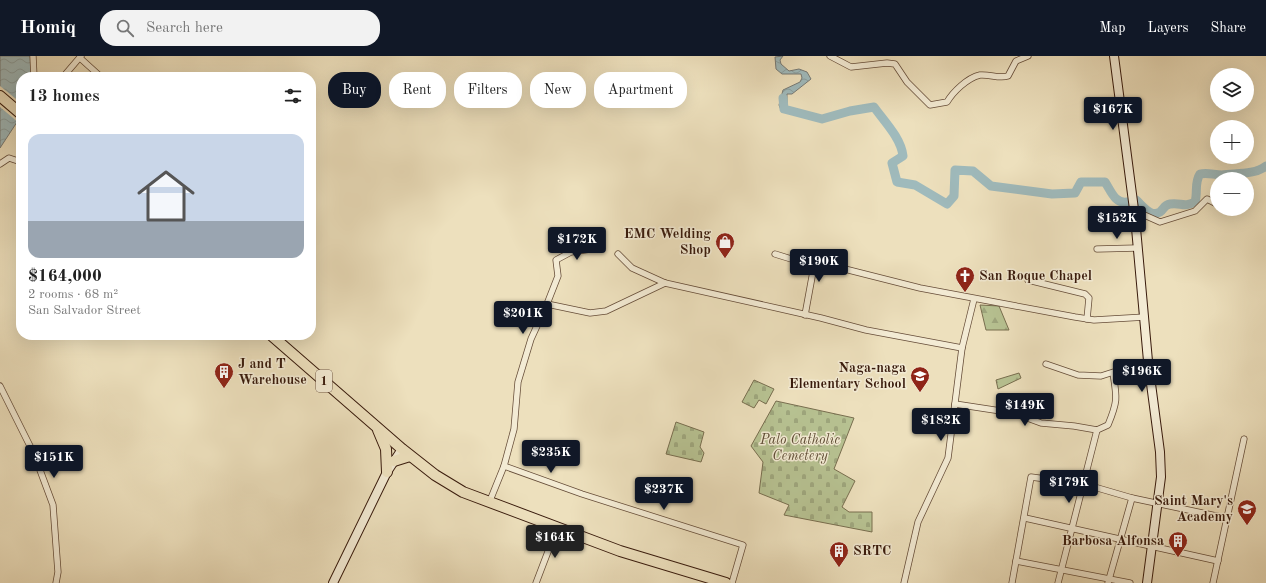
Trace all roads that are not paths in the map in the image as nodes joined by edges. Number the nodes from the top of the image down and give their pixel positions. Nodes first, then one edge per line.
1 (33, 56) edge
2 (830, 56) edge
3 (1028, 56) edge
4 (1114, 56) edge
5 (81, 57) edge
6 (34, 72) edge
7 (68, 72) edge
8 (96, 72) edge
9 (0, 96) edge
10 (16, 110) edge
11 (16, 160) edge
12 (0, 164) edge
13 (1210, 201) edge
14 (1133, 207) junction
15 (1137, 248) junction
16 (591, 249) dead end
17 (1097, 249) dead end
18 (618, 254) dead end
19 (775, 254) dead end
20 (814, 266) junction
21 (1028, 280) dead end
22 (666, 283) junction
23 (974, 298) junction
24 (547, 304) junction
25 (806, 315) junction
26 (1145, 317) junction
27 (1087, 319) junction
28 (277, 340) edge
29 (962, 348) junction
30 (1148, 361) junction
31 (1046, 364) dead end
32 (1113, 373) junction
33 (0, 386) edge
34 (955, 404) junction
35 (376, 427) junction
36 (1097, 430) junction
37 (1244, 439) dead end
38 (402, 449) junction
39 (410, 456) junction
40 (394, 461) junction
41 (504, 466) junction
42 (387, 472) junction
43 (1084, 484) junction
44 (1132, 498) junction
45 (489, 503) junction
46 (1158, 503) junction
47 (1025, 518) junction
48 (1226, 518) junction
49 (557, 528) junction
50 (1072, 528) junction
51 (1121, 538) junction
52 (1152, 547) junction
53 (1016, 561) junction
54 (1218, 561) junction
55 (1061, 569) junction
56 (1109, 581) edge
57 (56, 583) edge
58 (334, 583) edge
59 (536, 583) edge
60 (726, 583) edge
61 (732, 583) edge
62 (904, 583) edge
63 (1012, 583) edge
64 (1058, 583) edge
65 (1130, 583) edge
66 (1146, 583) edge
67 (1214, 583) edge

1 - 6 street
2 - 3 street
4 - 14 main road
5 - 7 street
5 - 8 street
9 - 10 highway
11 - 12 street
13 - 14 street
14 - 15 main road
15 - 17 street
15 - 26 main road
16 - 24 street
18 - 22 street
19 - 20 street
20 - 23 street
20 - 25 street
21 - 27 street
22 - 24 street
22 - 25 street
23 - 27 street
23 - 29 street
24 - 41 street
25 - 29 street
26 - 27 street
26 - 30 main road
28 - 35 highway, 1
29 - 34 street
30 - 32 street
30 - 46 main road
31 - 32 street
32 - 36 street
33 - 57 street
34 - 36 street
34 - 62 street
35 - 38 highway, 1
35 - 42 highway
36 - 43 street
37 - 48 street
38 - 39 highway, 1
38 - 40 main road
39 - 40 highway
39 - 45 highway, 1
40 - 42 main road
41 - 45 street
41 - 61 street
42 - 58 main road
43 - 44 street
43 - 47 street
43 - 50 street
44 - 46 street
44 - 51 street
45 - 49 highway, 1
46 - 48 street
46 - 52 main road
47 - 50 street
47 - 53 street
48 - 54 street
49 - 59 street
49 - 60 highway, 1
50 - 51 street
50 - 55 street
51 - 52 street
51 - 56 street
52 - 54 street
52 - 66 main road
53 - 55 street
53 - 63 street
54 - 67 street
55 - 56 street
55 - 64 street
56 - 65 street

